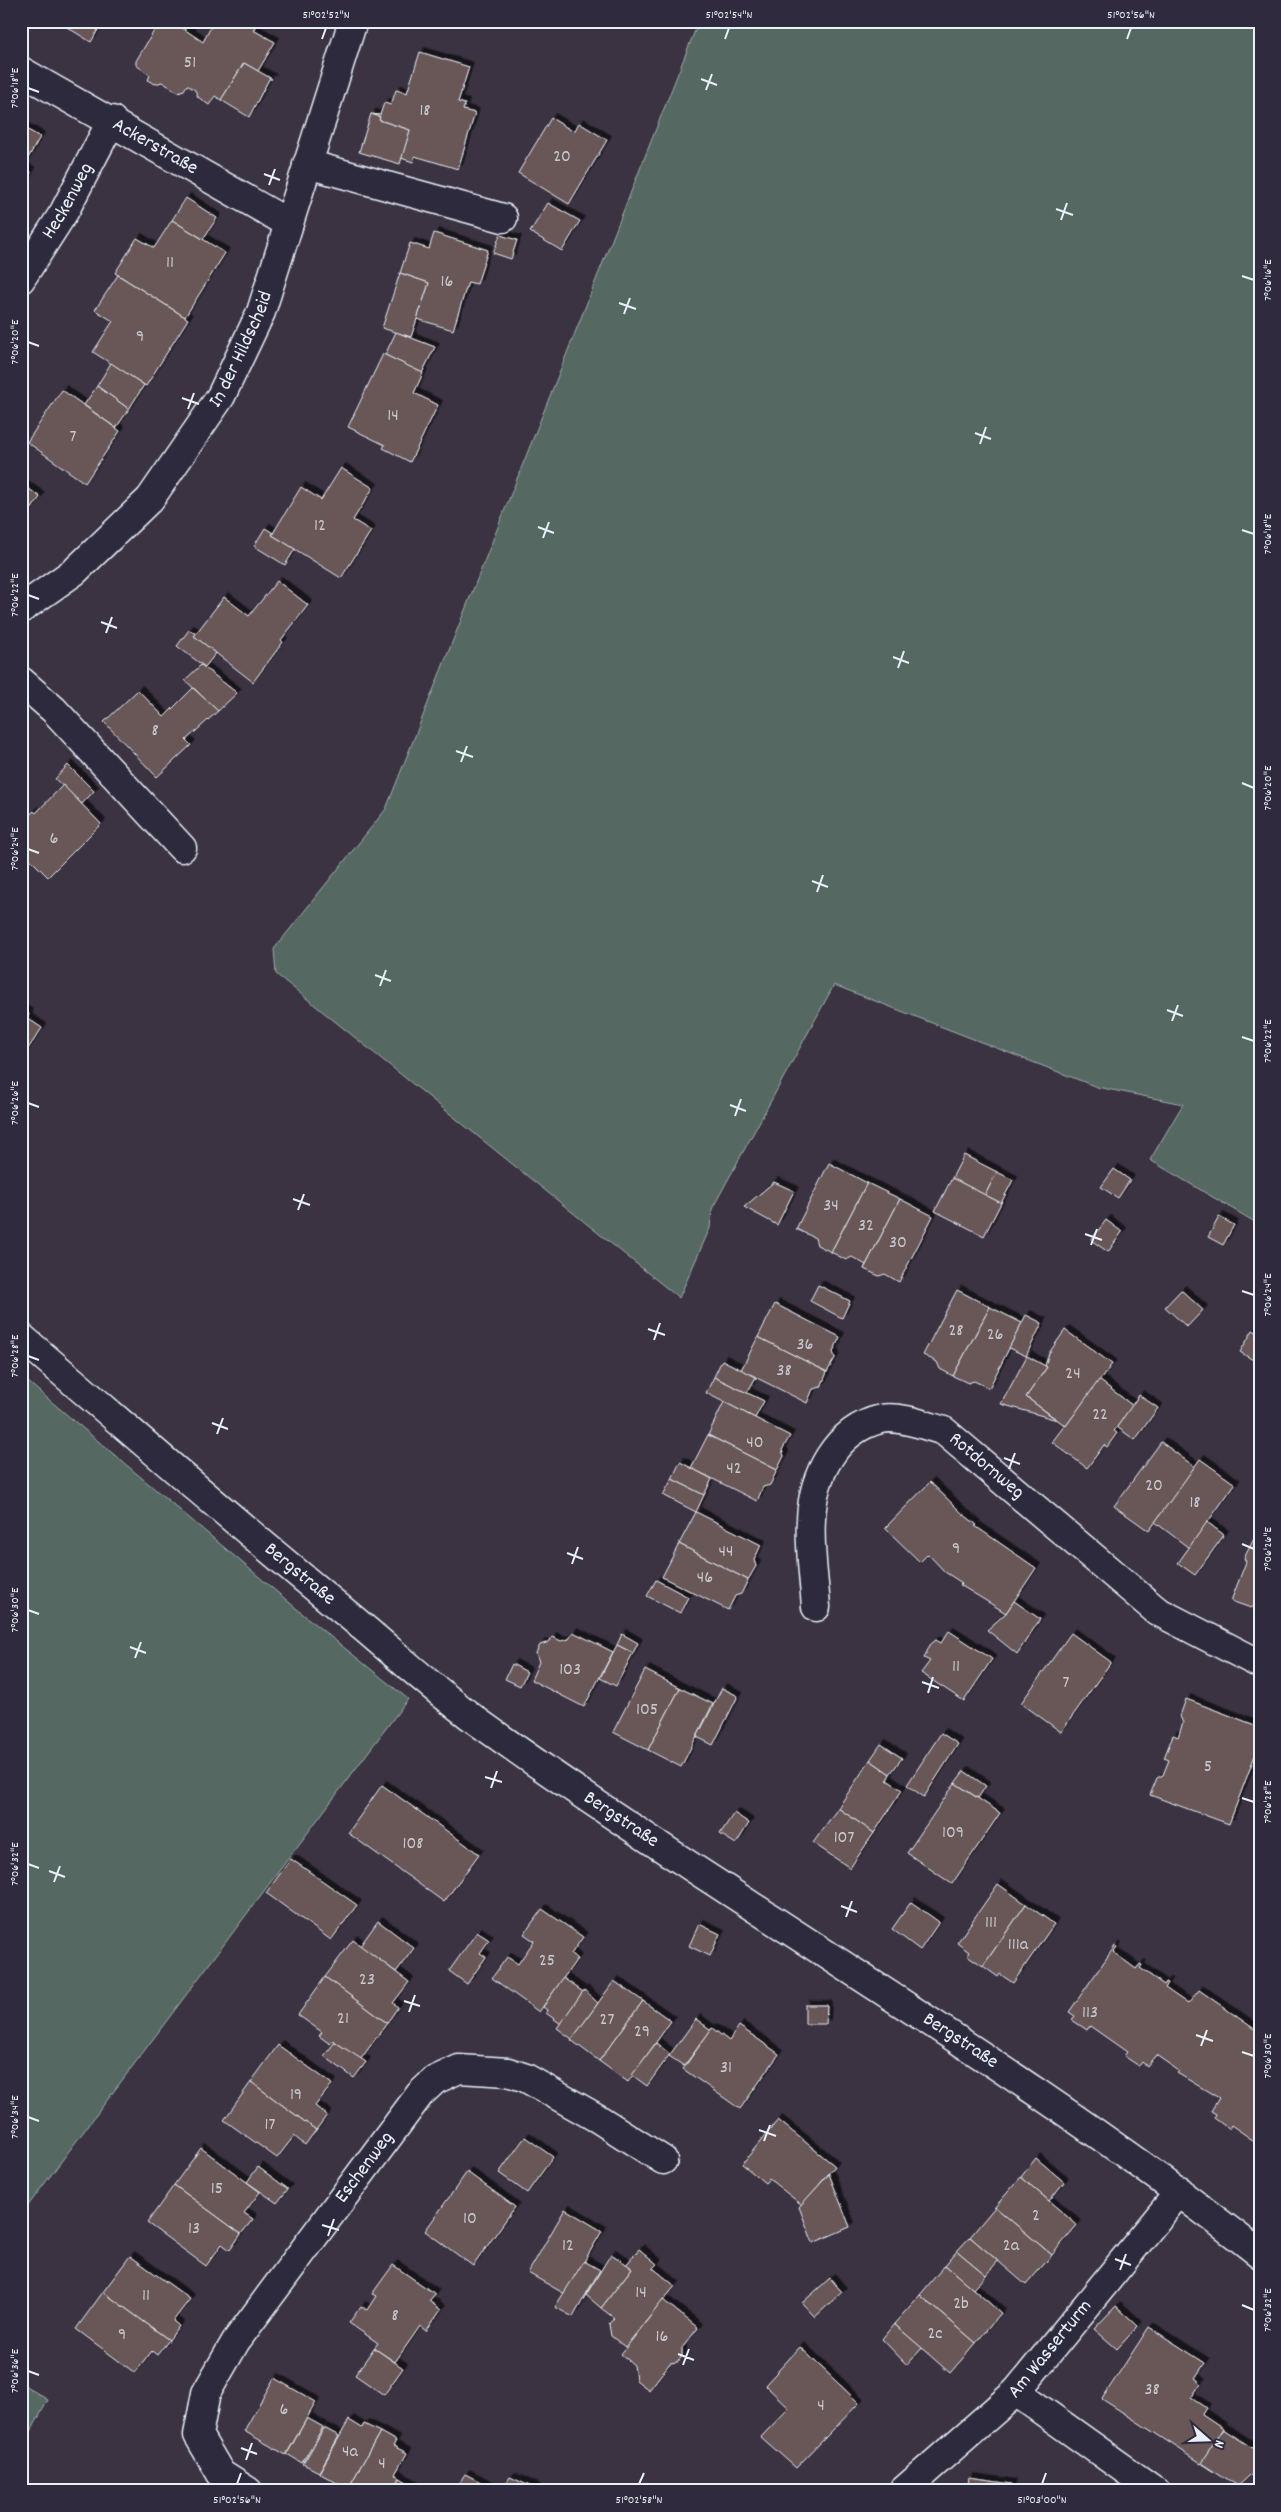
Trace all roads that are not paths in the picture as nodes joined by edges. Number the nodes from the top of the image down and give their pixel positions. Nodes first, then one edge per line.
1 (353, 21) edge
2 (21, 71) edge
3 (112, 120) junction
4 (307, 164) junction
5 (503, 218) dead end
6 (288, 223) junction
7 (21, 278) edge
8 (21, 609) edge
9 (21, 681) edge
10 (182, 848) dead end
11 (21, 1337) edge
12 (816, 1607) dead end
13 (1260, 1664) edge
14 (663, 2160) dead end
15 (1180, 2191) junction
16 (1260, 2254) edge
17 (1016, 2392) junction
18 (248, 2491) edge
19 (902, 2491) edge
20 (1155, 2491) edge

1 - 4 street, In der Hildscheid
2 - 3 street, Ackerstraße
3 - 6 street, Ackerstraße
3 - 7 street, Heckenweg
4 - 5 street
4 - 6 street, In der Hildscheid
6 - 8 street, In der Hildscheid
9 - 10 street
11 - 15 street, Bergstraße
12 - 13 street, Rotdornweg
14 - 18 street, Eschenweg
15 - 16 street, Bergstraße
15 - 17 street, Am Wasserturm
17 - 19 street, Am Wasserturm
17 - 20 street

